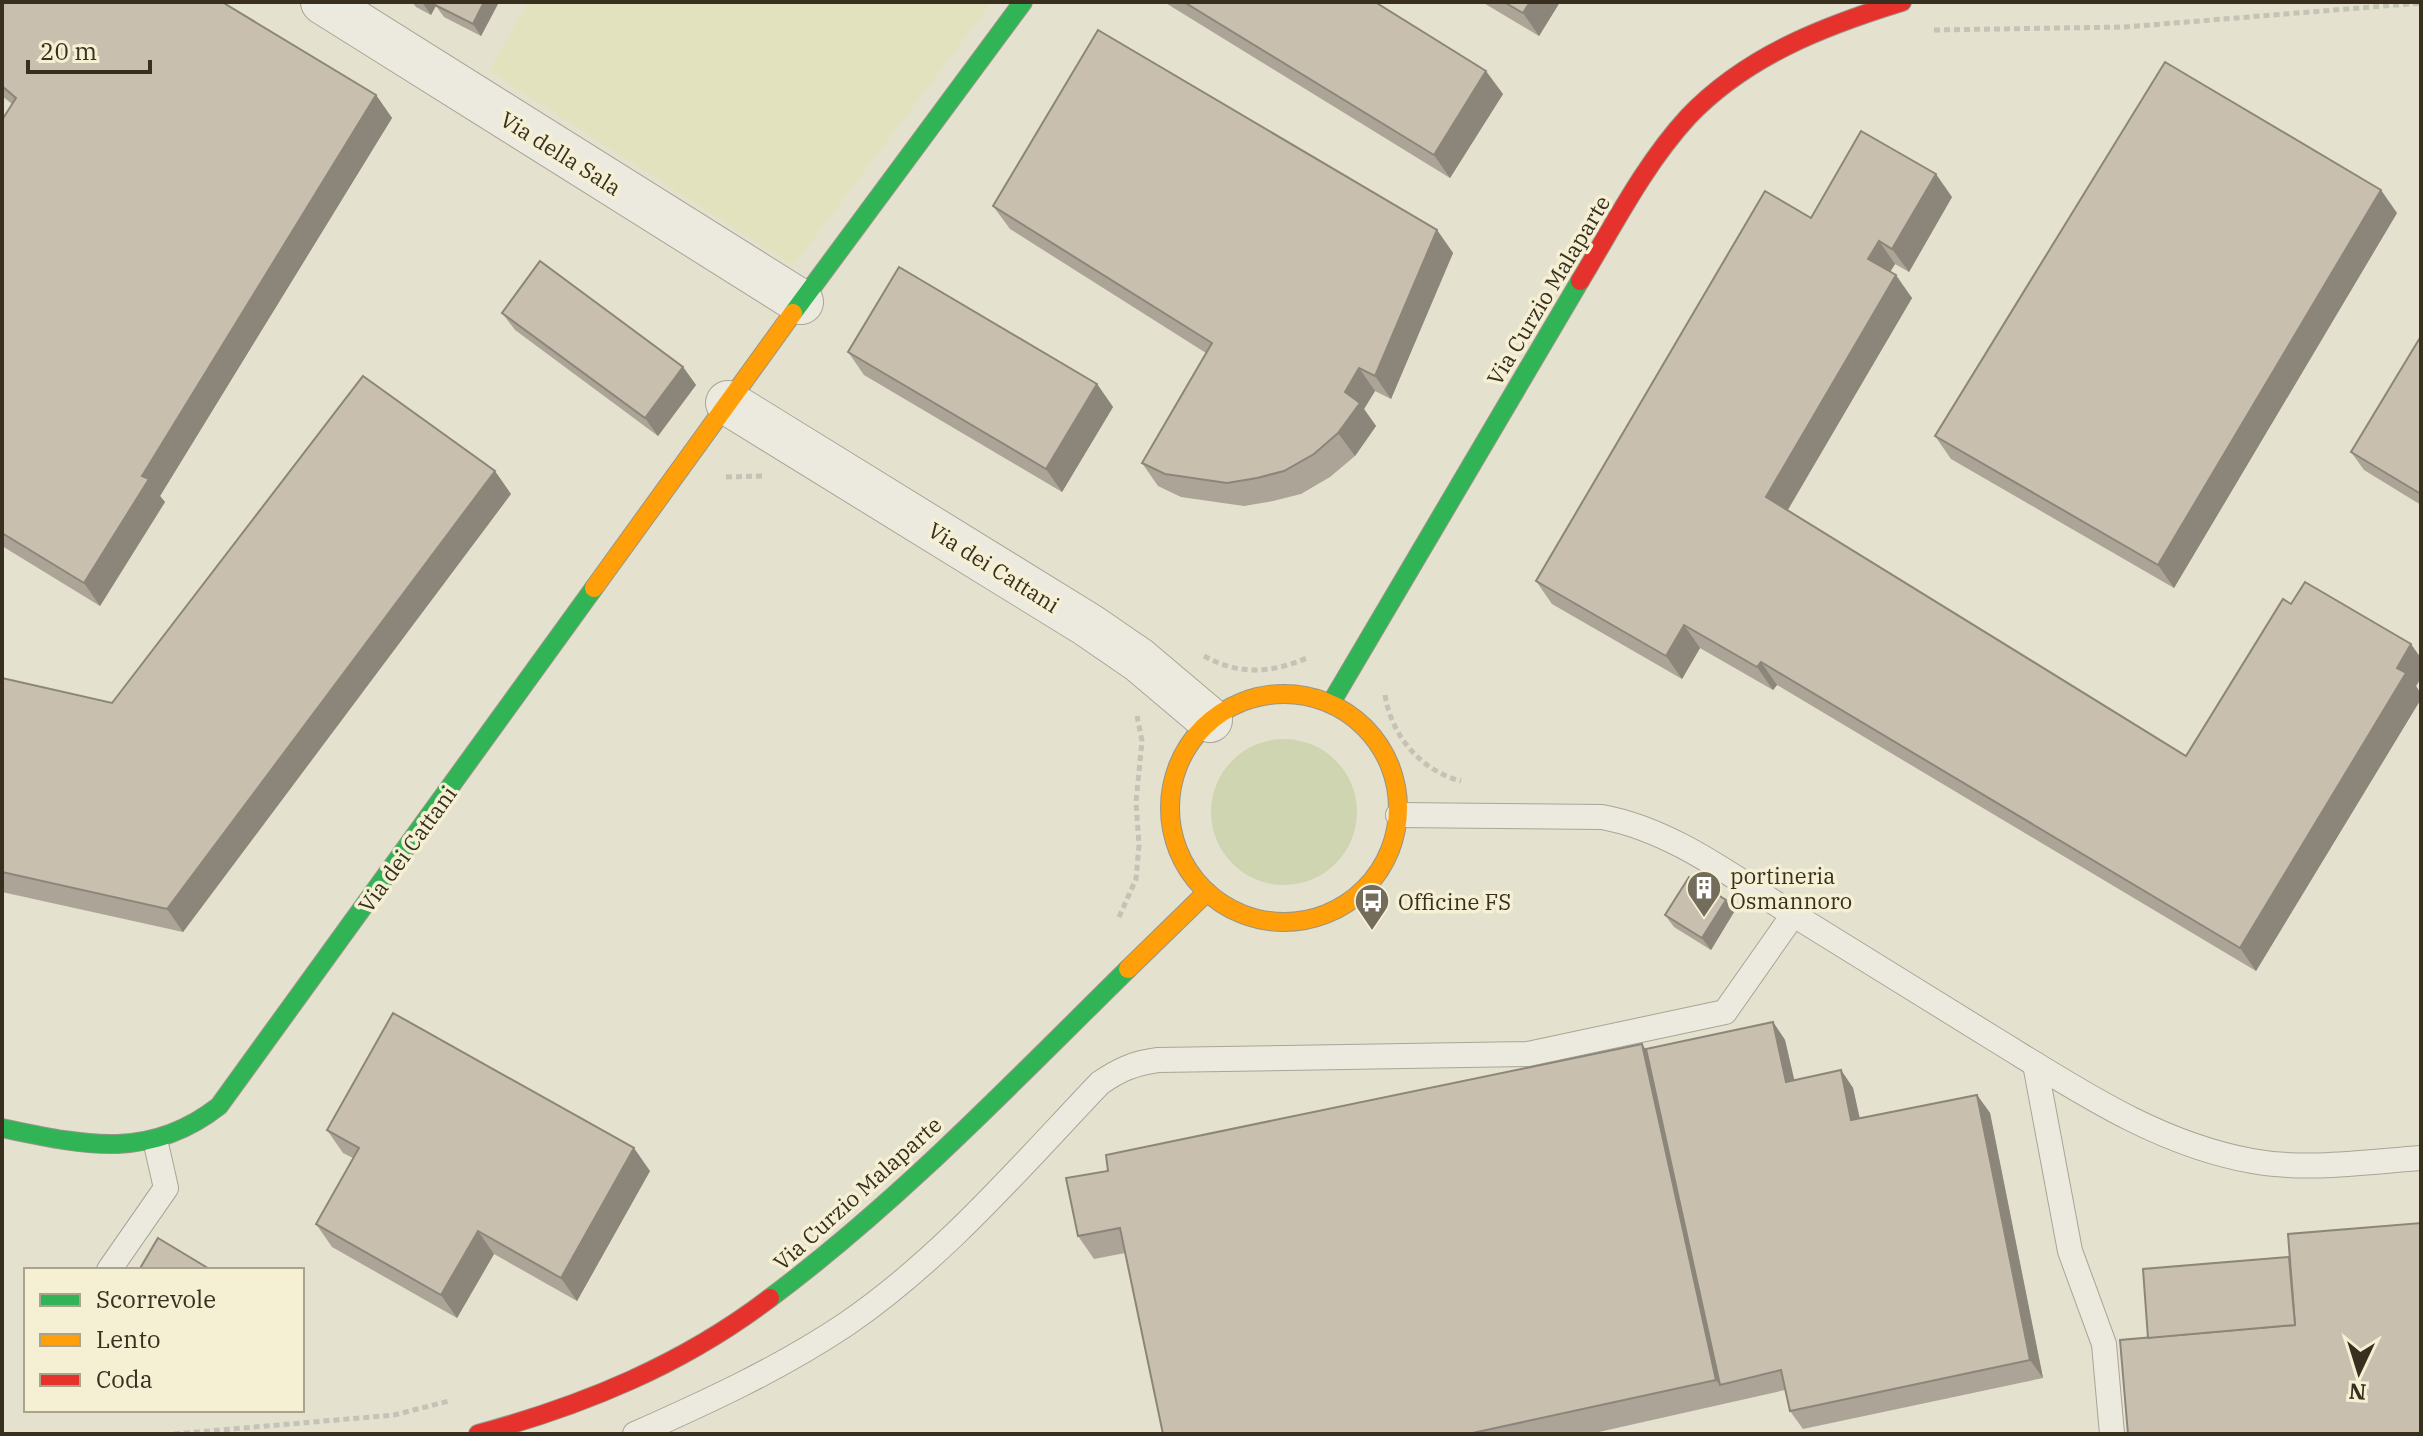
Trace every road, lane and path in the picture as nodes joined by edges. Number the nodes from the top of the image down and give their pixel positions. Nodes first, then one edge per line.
1 (323, 2) edge
2 (1023, 2) edge
3 (1902, 2) edge
4 (2421, 3) edge
5 (1844, 9) edge
6 (1927, 31) dead end
7 (801, 302) junction
8 (728, 403) junction
9 (683, 466) junction
10 (769, 476) dead end
11 (1193, 649) dead end
12 (1312, 655) dead end
13 (1383, 680) dead end
14 (1331, 703) junction
15 (1136, 712) dead end
16 (1210, 720) junction
17 (1470, 783) dead end
18 (1398, 815) junction
19 (1207, 892) junction
20 (1793, 915) junction
21 (1113, 928) dead end
22 (2035, 1064) junction
23 (2, 1128) edge
24 (156, 1144) junction
25 (2421, 1158) edge
26 (110, 1268) edge
27 (452, 1401) dead end
28 (174, 1434) edge
29 (478, 1434) edge
30 (635, 1434) edge
31 (2112, 1434) edge

1 - 7 street, Via della Sala
2 - 7 street, Via dei Cattani
3 - 5 street, Via Curzio Malaparte
4 - 6 path
5 - 14 street, Via Curzio Malaparte
7 - 8 street, Via dei Cattani
8 - 9 street, Via dei Cattani
8 - 16 street, Via dei Cattani
9 - 10 path
9 - 24 street, Via dei Cattani
11 - 12 path
13 - 17 path
14 - 16 street
14 - 18 street
15 - 21 path
16 - 19 street
18 - 19 street
18 - 20 lane
19 - 29 street, Via Curzio Malaparte
20 - 22 lane
20 - 30 lane
22 - 25 lane
22 - 31 lane
23 - 24 street, Via dei Cattani
24 - 26 lane
27 - 28 path

